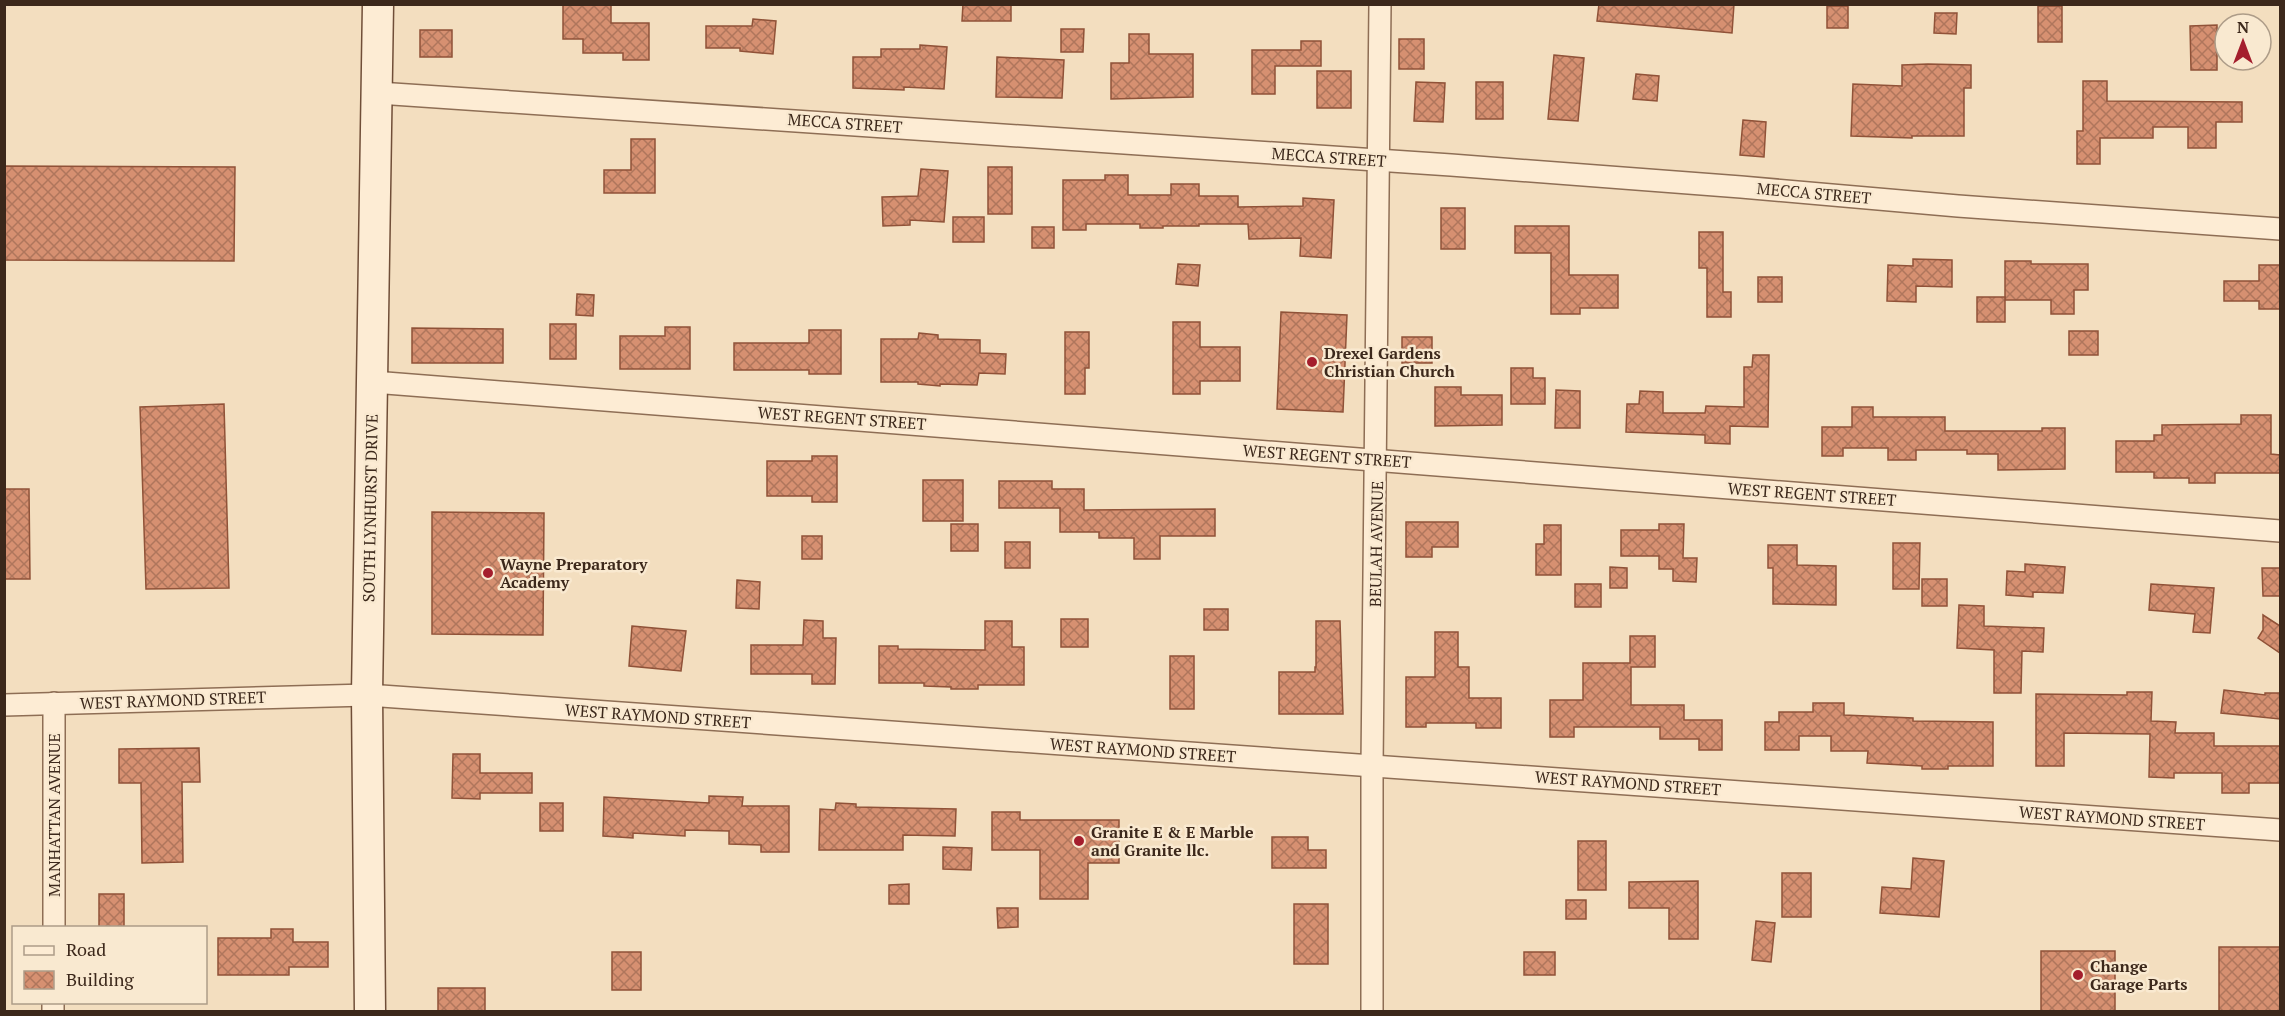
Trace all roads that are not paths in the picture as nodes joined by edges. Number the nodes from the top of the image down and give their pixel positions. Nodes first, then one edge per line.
1 (378, 4) edge
2 (1380, 4) edge
3 (378, 93) junction
4 (1379, 161) junction
5 (2280, 228) edge
6 (374, 382) junction
7 (1377, 460) junction
8 (2280, 531) edge
9 (367, 695) junction
10 (54, 703) junction
11 (4, 705) edge
12 (1372, 766) junction
13 (2280, 830) edge
14 (54, 926) edge
15 (370, 1011) edge
16 (1372, 1011) edge

1 - 3 main road, SOUTH LYNHURST DRIVE
2 - 4 street, BEULAH AVENUE
3 - 4 street, MECCA STREET
3 - 6 main road, SOUTH LYNHURST DRIVE
4 - 5 street, MECCA STREET
4 - 7 street, BEULAH AVENUE
6 - 7 street, WEST REGENT STREET
6 - 9 main road, SOUTH LYNHURST DRIVE
7 - 8 street, WEST REGENT STREET
7 - 12 street, BEULAH AVENUE
9 - 10 street, WEST RAYMOND STREET
9 - 12 street, WEST RAYMOND STREET
9 - 15 main road, SOUTH LYNHURST DRIVE
10 - 11 street, WEST RAYMOND STREET
10 - 14 street, MANHATTAN AVENUE
12 - 13 street, WEST RAYMOND STREET
12 - 16 street, BEULAH AVENUE

